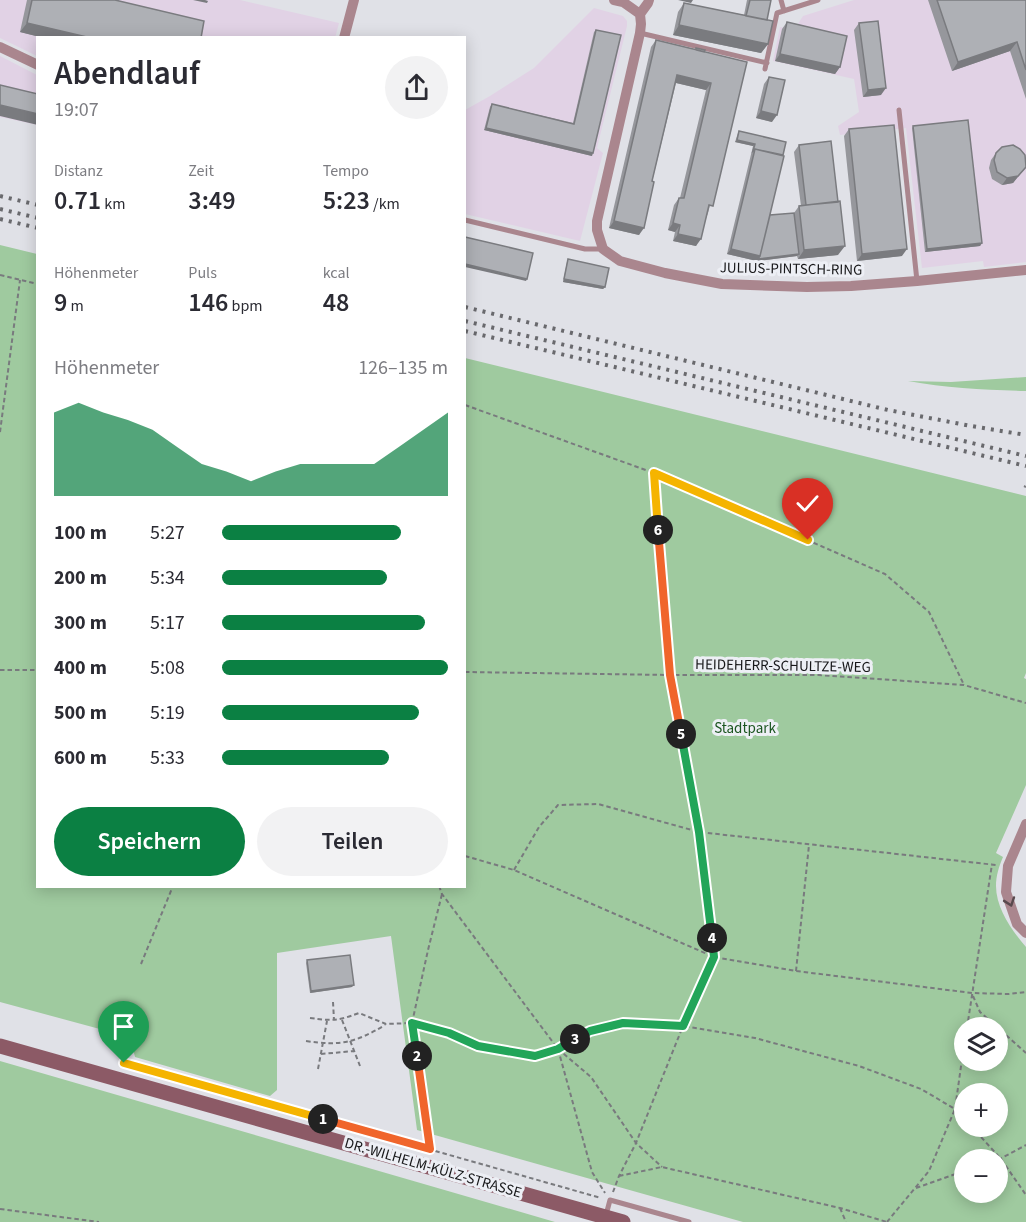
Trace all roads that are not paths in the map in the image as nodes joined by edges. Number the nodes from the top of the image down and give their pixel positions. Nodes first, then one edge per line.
1 (354, 0) edge
2 (614, 0) edge
3 (649, 0) edge
4 (781, 0) edge
5 (818, 0) edge
6 (784, 11) junction
7 (640, 14) junction
8 (640, 33) junction
9 (345, 36) edge
10 (0, 47) edge
11 (36, 64) edge
12 (899, 110) dead end
13 (466, 220) edge
14 (603, 249) junction
15 (1026, 270) edge
16 (917, 281) junction
17 (1026, 824) edge
18 (1026, 933) edge
19 (0, 1046) edge
20 (604, 1220) edge
21 (623, 1222) edge
22 (689, 1222) edge

1 - 9 street
2 - 7 street
3 - 7 street
4 - 6 lane
5 - 6 lane
6 - 8 lane
7 - 8 street
8 - 14 street
10 - 11 street
12 - 16 lane
13 - 14 lane
14 - 16 street, JULIUS-PINTSCH-RING
15 - 16 street, JULIUS-PINTSCH-RING
17 -> 18 street
19 - 20 main road, DR.-WILHELM-KÜLZ-STRASSE
20 - 21 main road, DR.-WILHELM-KÜLZ-STRASSE
20 - 22 lane

